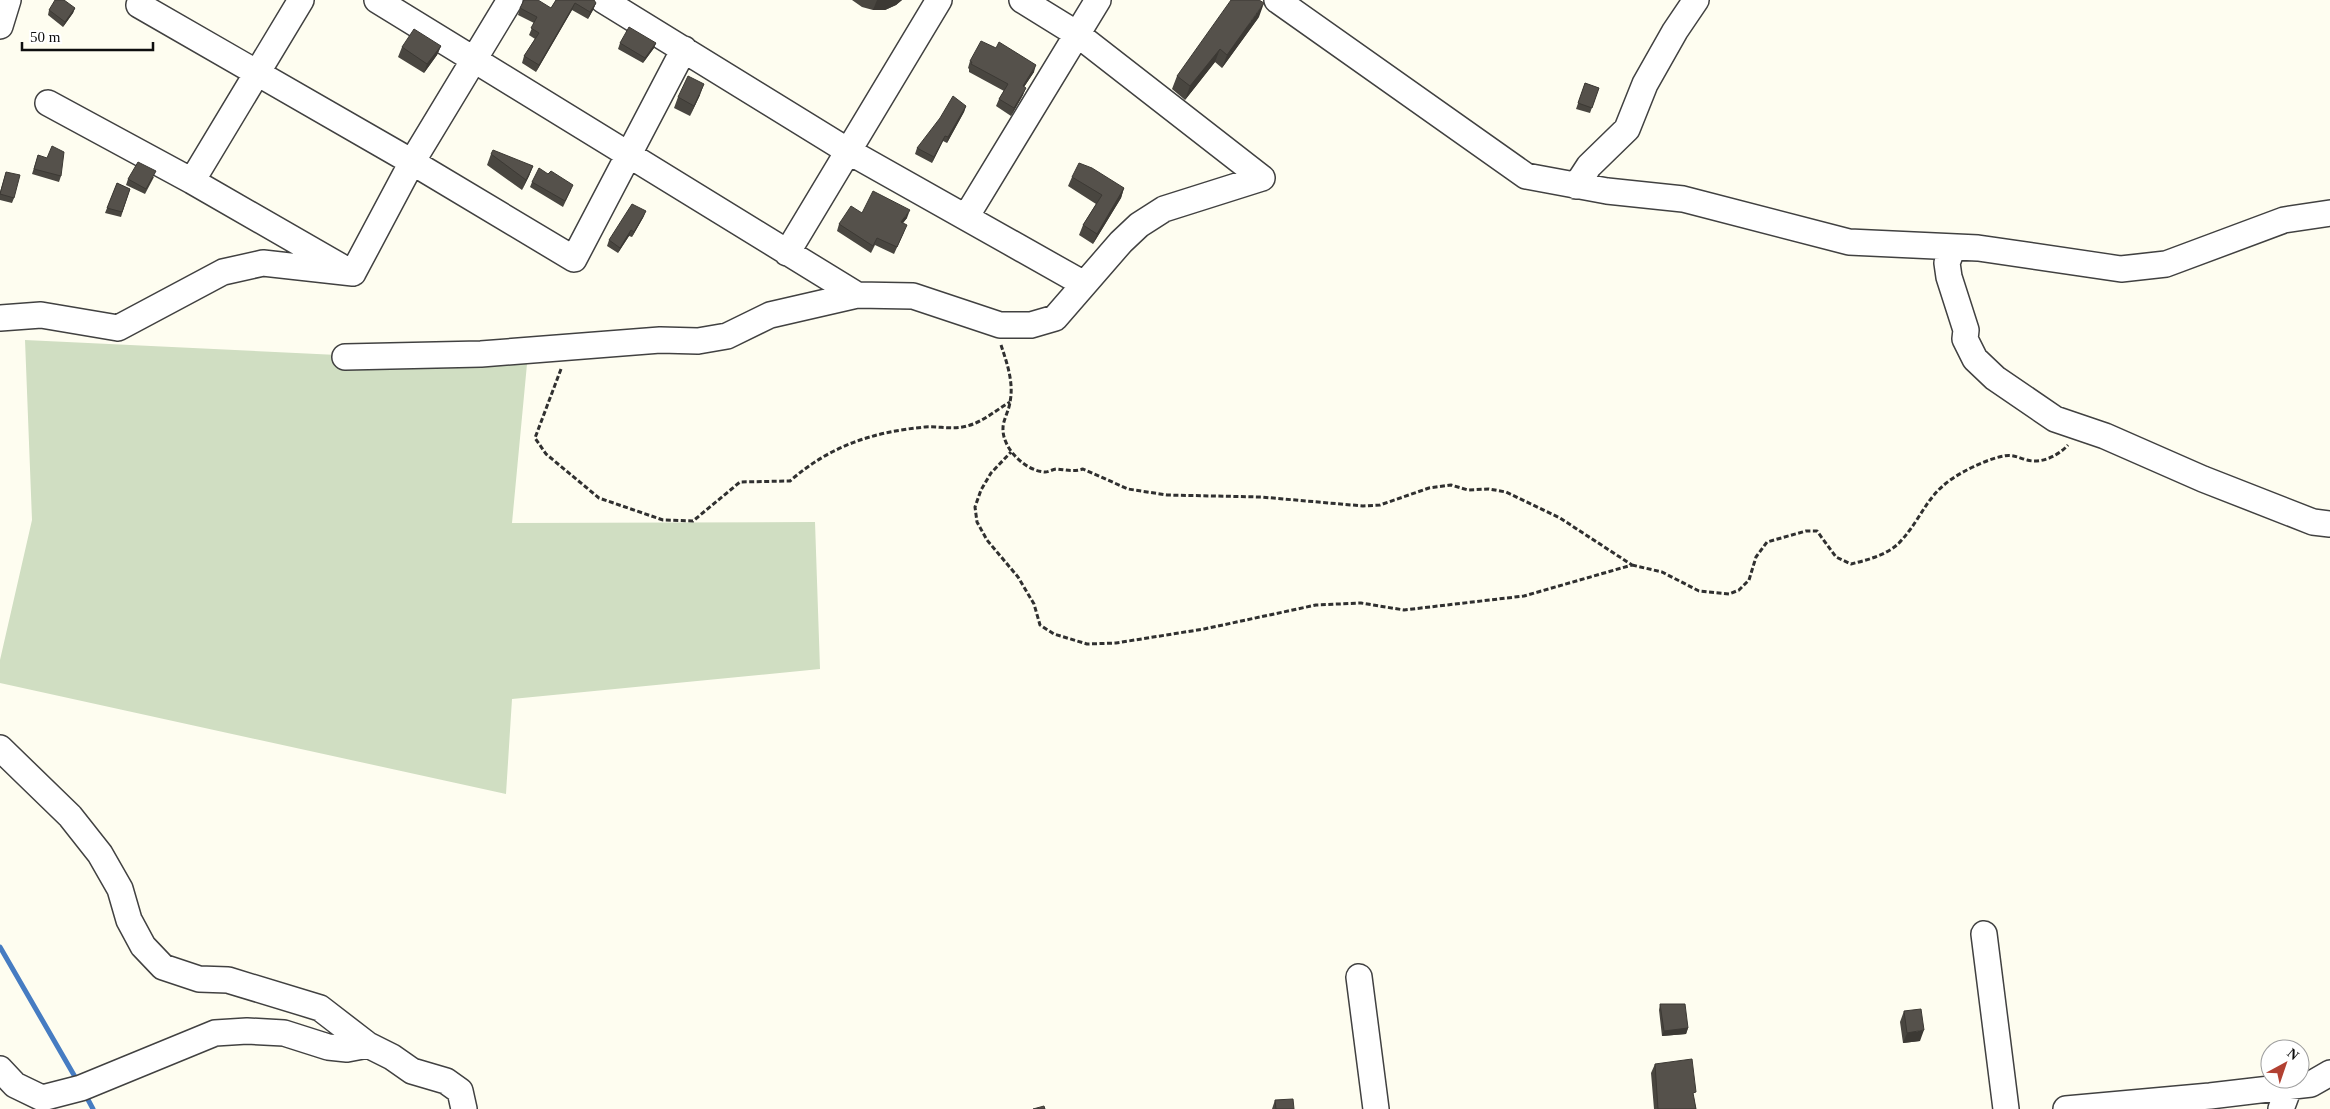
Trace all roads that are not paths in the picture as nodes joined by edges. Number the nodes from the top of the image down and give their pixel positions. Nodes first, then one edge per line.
1 (8, 0) edge
2 (301, 0) edge
3 (376, 0) edge
4 (510, 0) edge
5 (603, 0) edge
6 (939, 0) edge
7 (1022, 0) edge
8 (1098, 0) edge
9 (1277, 0) edge
10 (1696, 0) edge
11 (139, 5) dead end
12 (0, 26) edge
13 (1077, 34) junction
14 (684, 49) junction
15 (474, 60) junction
16 (257, 72) junction
17 (48, 103) dead end
18 (848, 151) junction
19 (628, 155) junction
20 (412, 162) junction
21 (192, 181) junction
22 (1576, 186) junction
23 (2330, 213) edge
24 (966, 217) junction
25 (1953, 247) junction
26 (787, 253) junction
27 (353, 273) junction
28 (1084, 284) junction
29 (857, 295) junction
30 (0, 318) edge
31 (345, 357) dead end
32 (2330, 524) edge
33 (0, 748) edge
34 (1984, 934) dead end
35 (1359, 977) dead end
36 (368, 1045) junction
37 (0, 1069) edge
38 (2330, 1073) edge
39 (2310, 1084) edge
40 (2261, 1089) edge
41 (2288, 1089) edge
42 (464, 1109) edge
43 (1376, 1109) edge
44 (2006, 1109) edge
45 (2066, 1109) edge
46 (2281, 1109) edge

1 - 12 street
2 - 16 street
3 - 15 street
4 - 15 street
5 - 14 street
6 - 18 street
7 - 13 street
8 - 13 street
9 - 22 street
10 - 22 street
11 - 16 street
13 - 24 street
13 - 28 street
14 - 18 street
14 - 19 street
15 - 19 street
15 - 20 street
16 - 20 street
16 - 21 street
17 - 21 street
18 - 24 street
18 - 26 street
19 - 20 street
19 - 26 street
20 - 27 street
21 - 27 street
22 - 25 street
23 - 25 street
24 - 28 street
25 - 32 street
26 - 29 street
27 - 30 street
28 - 29 street
29 - 31 street
33 - 36 street
34 - 44 street
35 - 43 street
36 - 37 street
36 - 42 street
38 - 39 street
40 - 45 street
41 - 46 street

